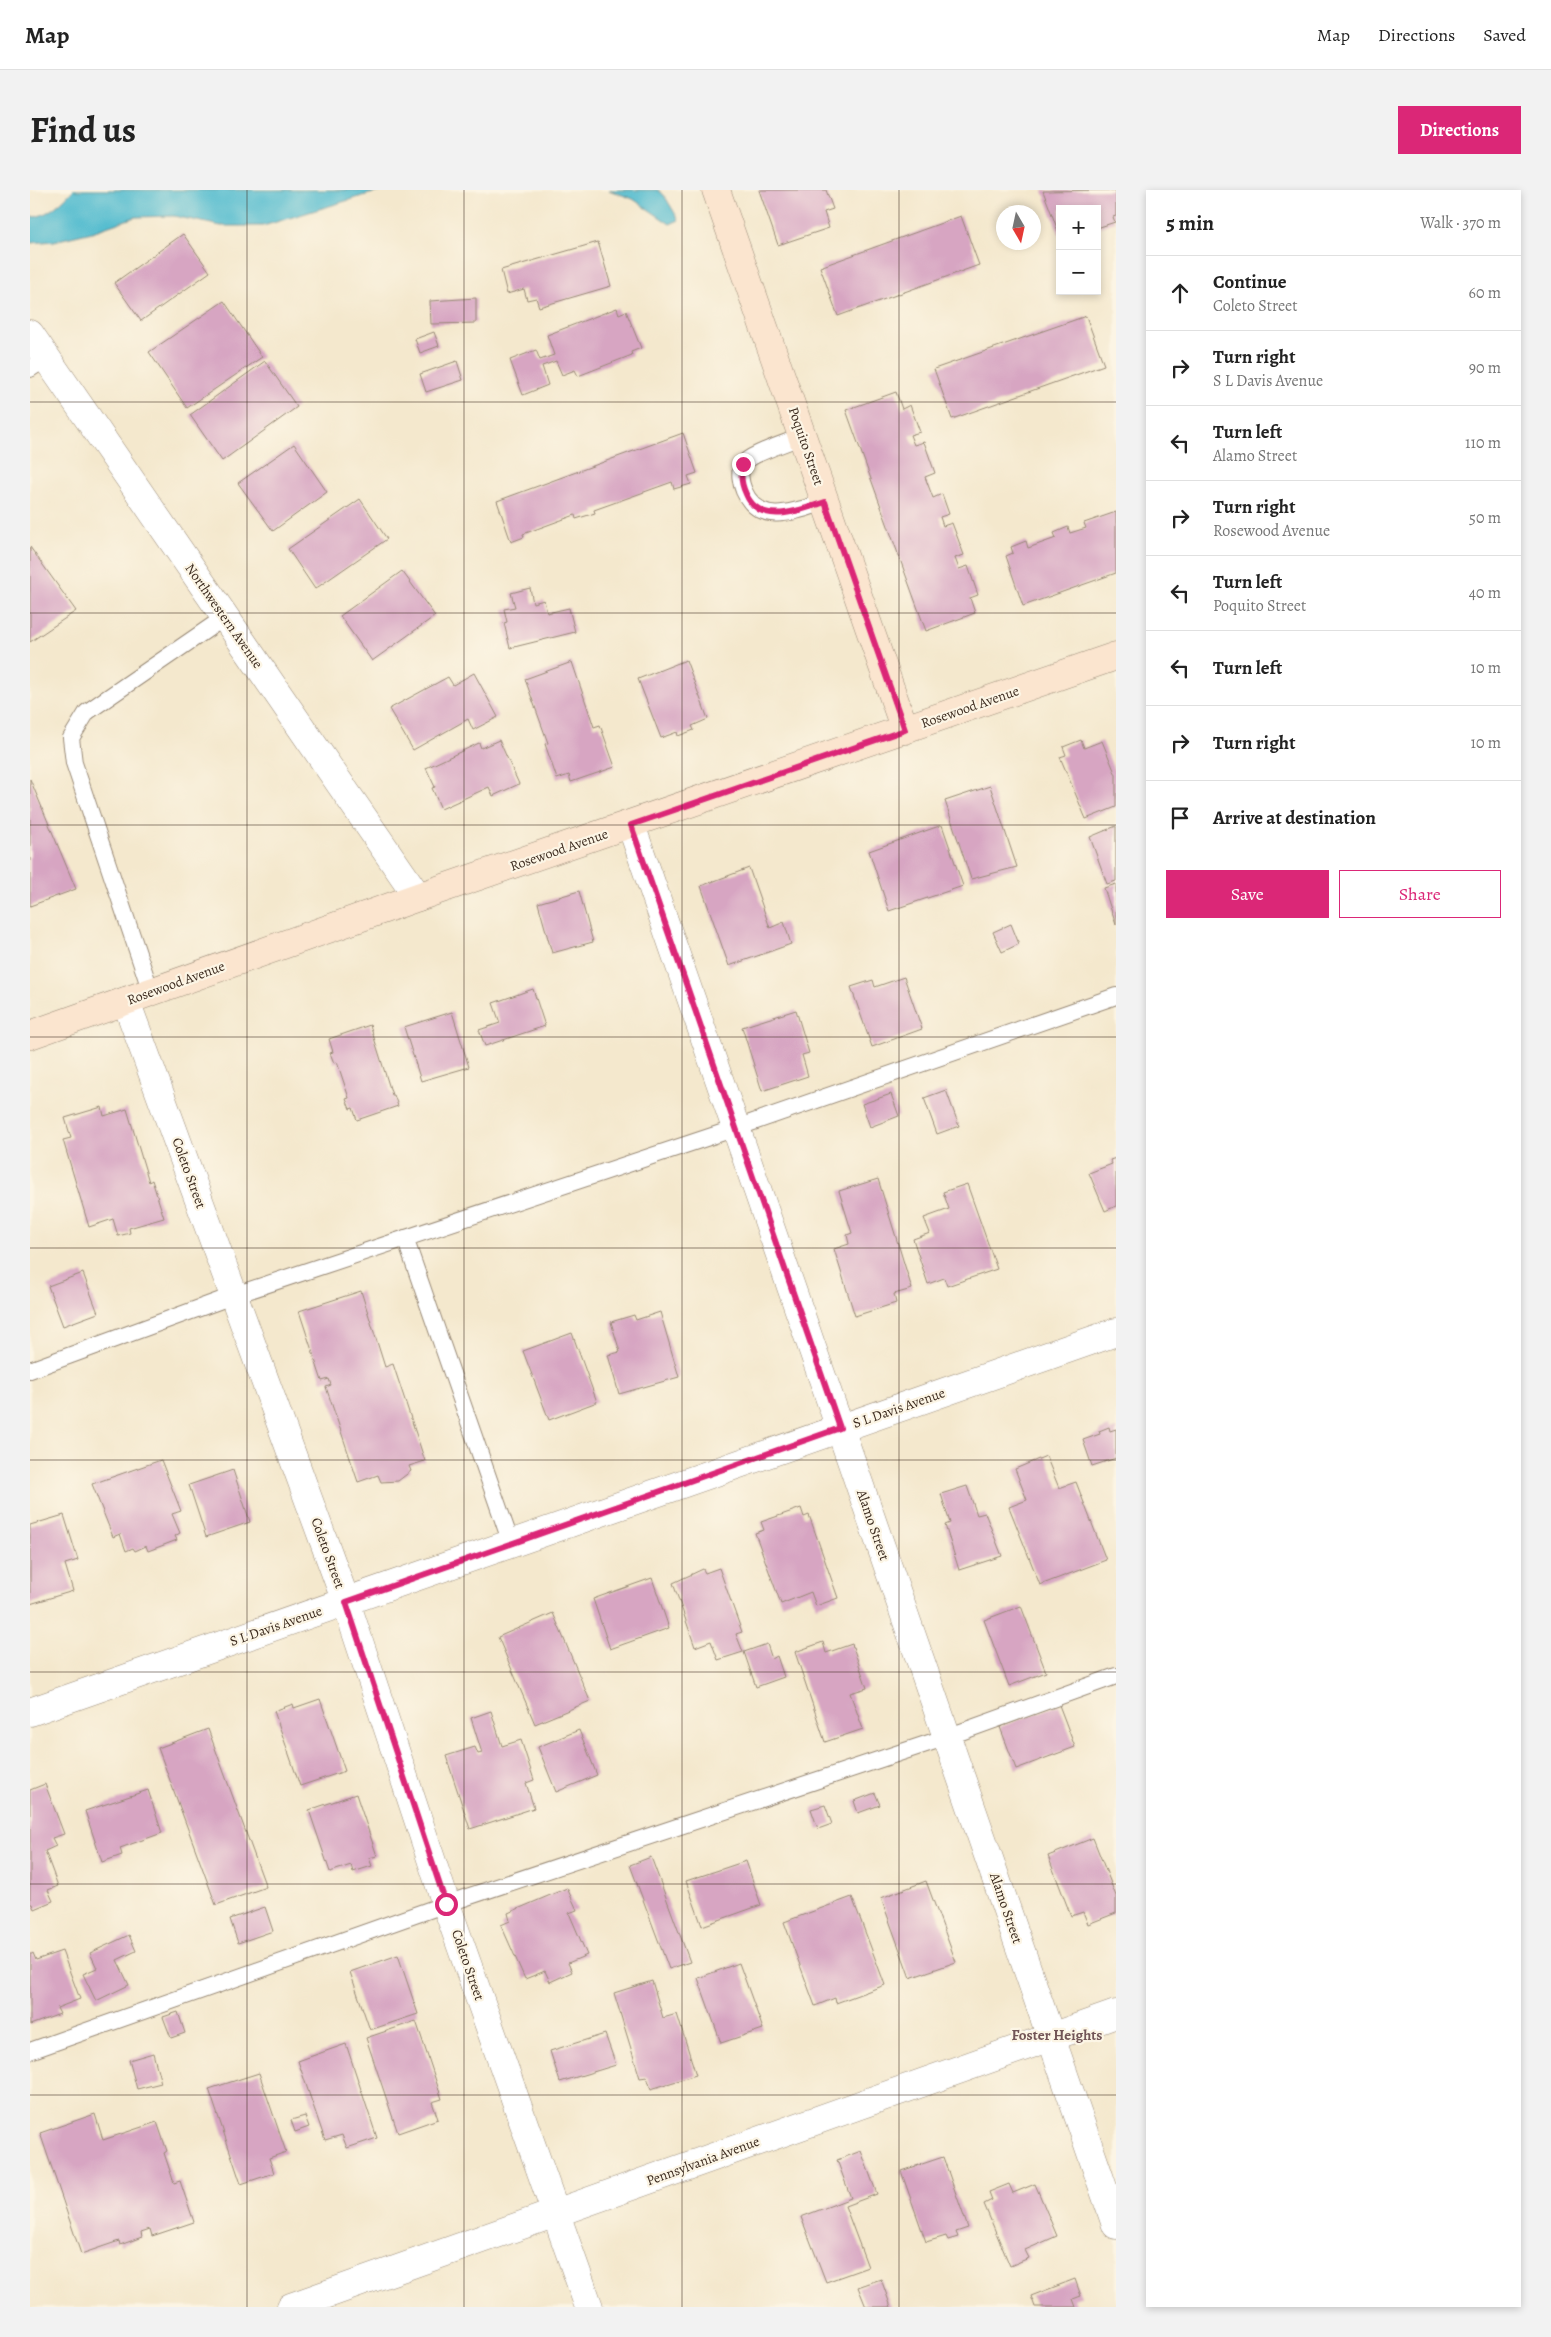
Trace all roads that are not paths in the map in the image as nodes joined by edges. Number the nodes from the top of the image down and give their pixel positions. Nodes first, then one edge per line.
1 (716, 190) edge
2 (30, 334) edge
3 (38, 364) edge
4 (802, 436) junction
5 (825, 502) junction
6 (225, 617) junction
7 (1116, 656) edge
8 (905, 730) junction
9 (631, 825) junction
10 (418, 898) junction
11 (151, 992) junction
12 (1116, 996) edge
13 (126, 1001) junction
14 (30, 1035) edge
15 (736, 1128) junction
16 (405, 1238) junction
17 (235, 1295) junction
18 (1116, 1332) edge
19 (30, 1370) edge
20 (840, 1428) junction
21 (511, 1544) junction
22 (346, 1602) junction
23 (1116, 1676) edge
24 (30, 1712) edge
25 (946, 1737) junction
26 (446, 1904) junction
27 (1116, 2014) edge
28 (1050, 2038) junction
29 (30, 2051) edge
30 (556, 2213) junction
31 (1116, 2226) edge
32 (291, 2307) edge
33 (590, 2307) edge

1 - 4 street, Poquito Street
2 - 3 street, Northwestern Avenue
3 - 6 street, Northwestern Avenue
4 - 5 street, Poquito Street
4 - 5 lane
5 - 8 street, Poquito Street
6 - 10 street, Northwestern Avenue
6 - 11 lane
7 - 8 street, Rosewood Avenue
8 - 9 street, Rosewood Avenue
9 - 10 street, Rosewood Avenue
9 - 15 street, Alamo Street
10 - 11 street, Rosewood Avenue
11 - 13 street, Rosewood Avenue
12 - 15 lane
13 - 14 street, Rosewood Avenue
13 - 17 street, Coleto Street
15 - 16 lane
15 - 20 street, Alamo Street
16 - 17 lane
16 - 21 lane
17 - 19 lane
17 - 22 street, Coleto Street
18 - 20 street, S L Davis Avenue
20 - 21 street, S L Davis Avenue
20 - 25 street, Alamo Street
21 - 22 street, S L Davis Avenue
22 - 24 street, S L Davis Avenue
22 - 26 street, Coleto Street
23 - 25 lane
25 - 26 lane
25 - 28 street, Alamo Street
26 - 29 lane
26 - 30 street, Coleto Street
27 - 28 street, Pennsylvania Avenue
28 - 30 street, Pennsylvania Avenue
28 - 31 street, Alamo Street
30 - 32 street, Pennsylvania Avenue
30 - 33 street, Coleto Street

